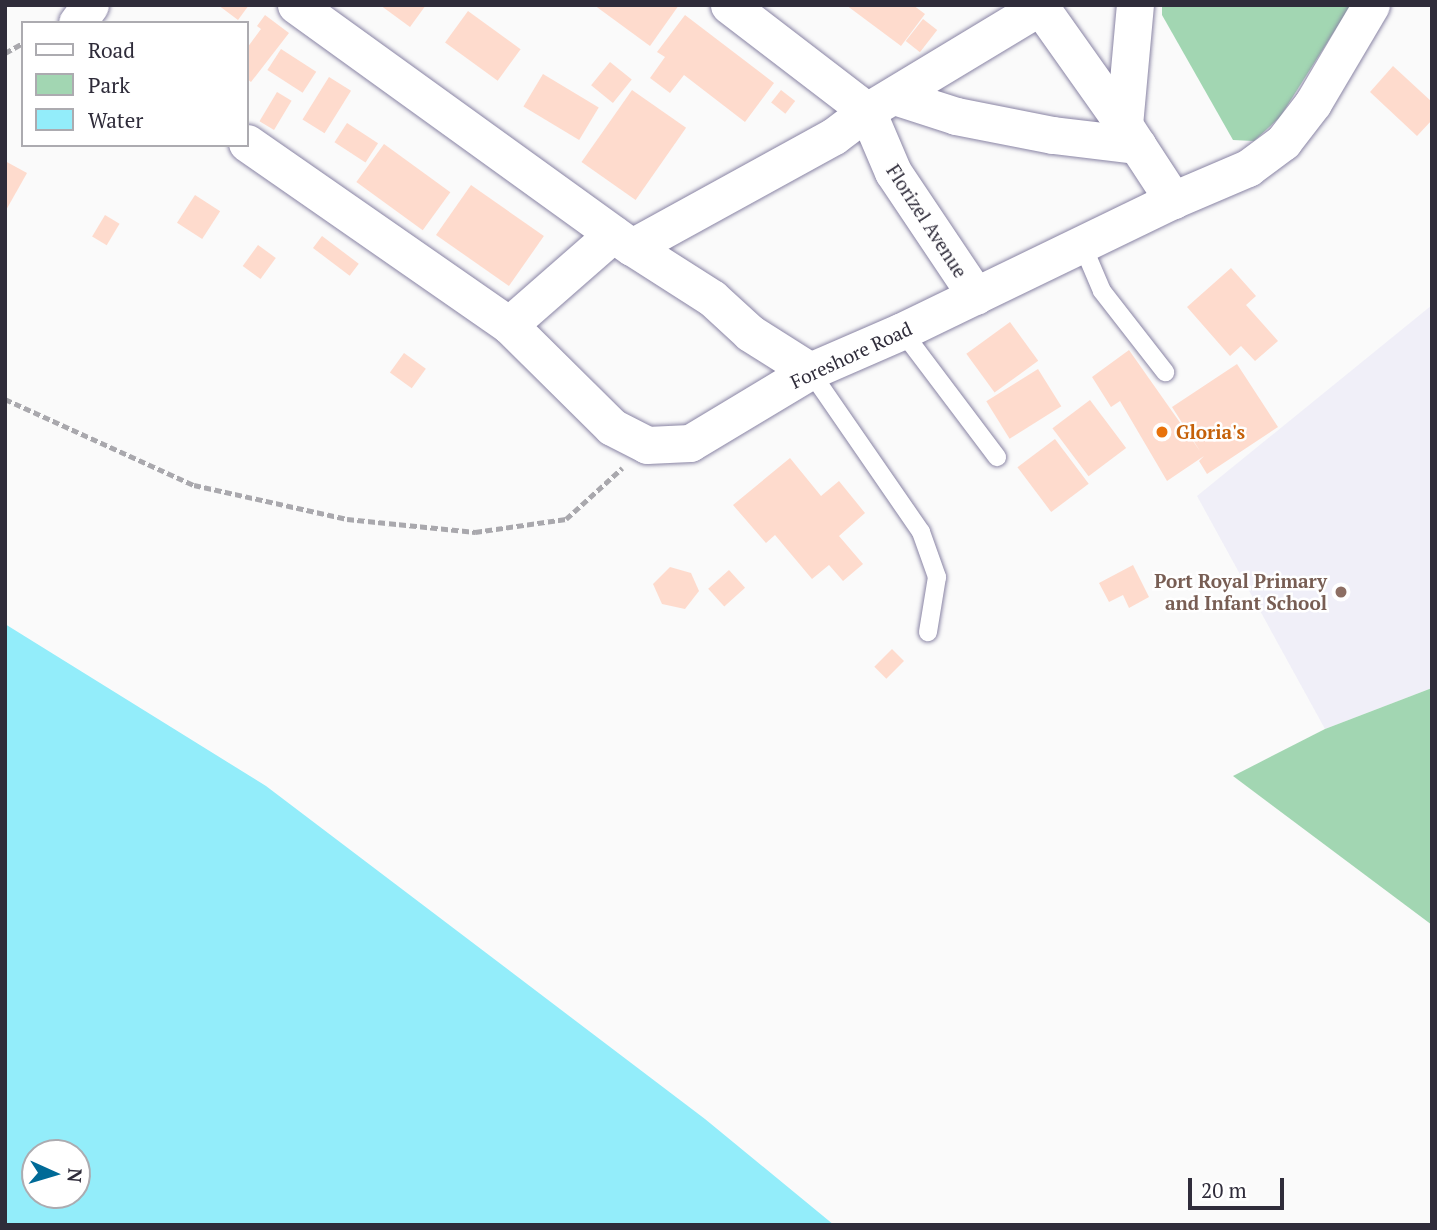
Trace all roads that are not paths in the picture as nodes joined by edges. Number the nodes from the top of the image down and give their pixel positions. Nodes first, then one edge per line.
1 (90, 5) edge
2 (729, 5) edge
3 (1135, 5) edge
4 (1371, 5) edge
5 (1041, 6) edge
6 (301, 7) edge
7 (78, 21) edge
8 (880, 104) junction
9 (1131, 135) junction
10 (248, 144) edge
11 (1173, 200) junction
12 (622, 240) junction
13 (1082, 244) junction
14 (976, 296) junction
15 (509, 325) junction
16 (902, 331) junction
17 (810, 371) junction
18 (1165, 372) dead end
19 (997, 457) dead end
20 (928, 632) dead end

1 - 7 street
2 - 8 street, Florizel Avenue
3 - 9 street
4 - 11 street, Foreshore Road
5 - 8 street
5 - 9 street
6 - 12 street
8 - 9 street
8 - 12 street
8 - 14 street, Florizel Avenue
9 - 11 street
10 - 15 street, Foreshore Road
11 - 13 street, Foreshore Road
12 - 15 street
12 - 17 street
13 - 14 street, Foreshore Road
13 - 18 lane
14 - 16 street, Foreshore Road
15 - 17 street, Foreshore Road
16 - 17 street, Foreshore Road
16 - 19 lane
17 - 20 lane

